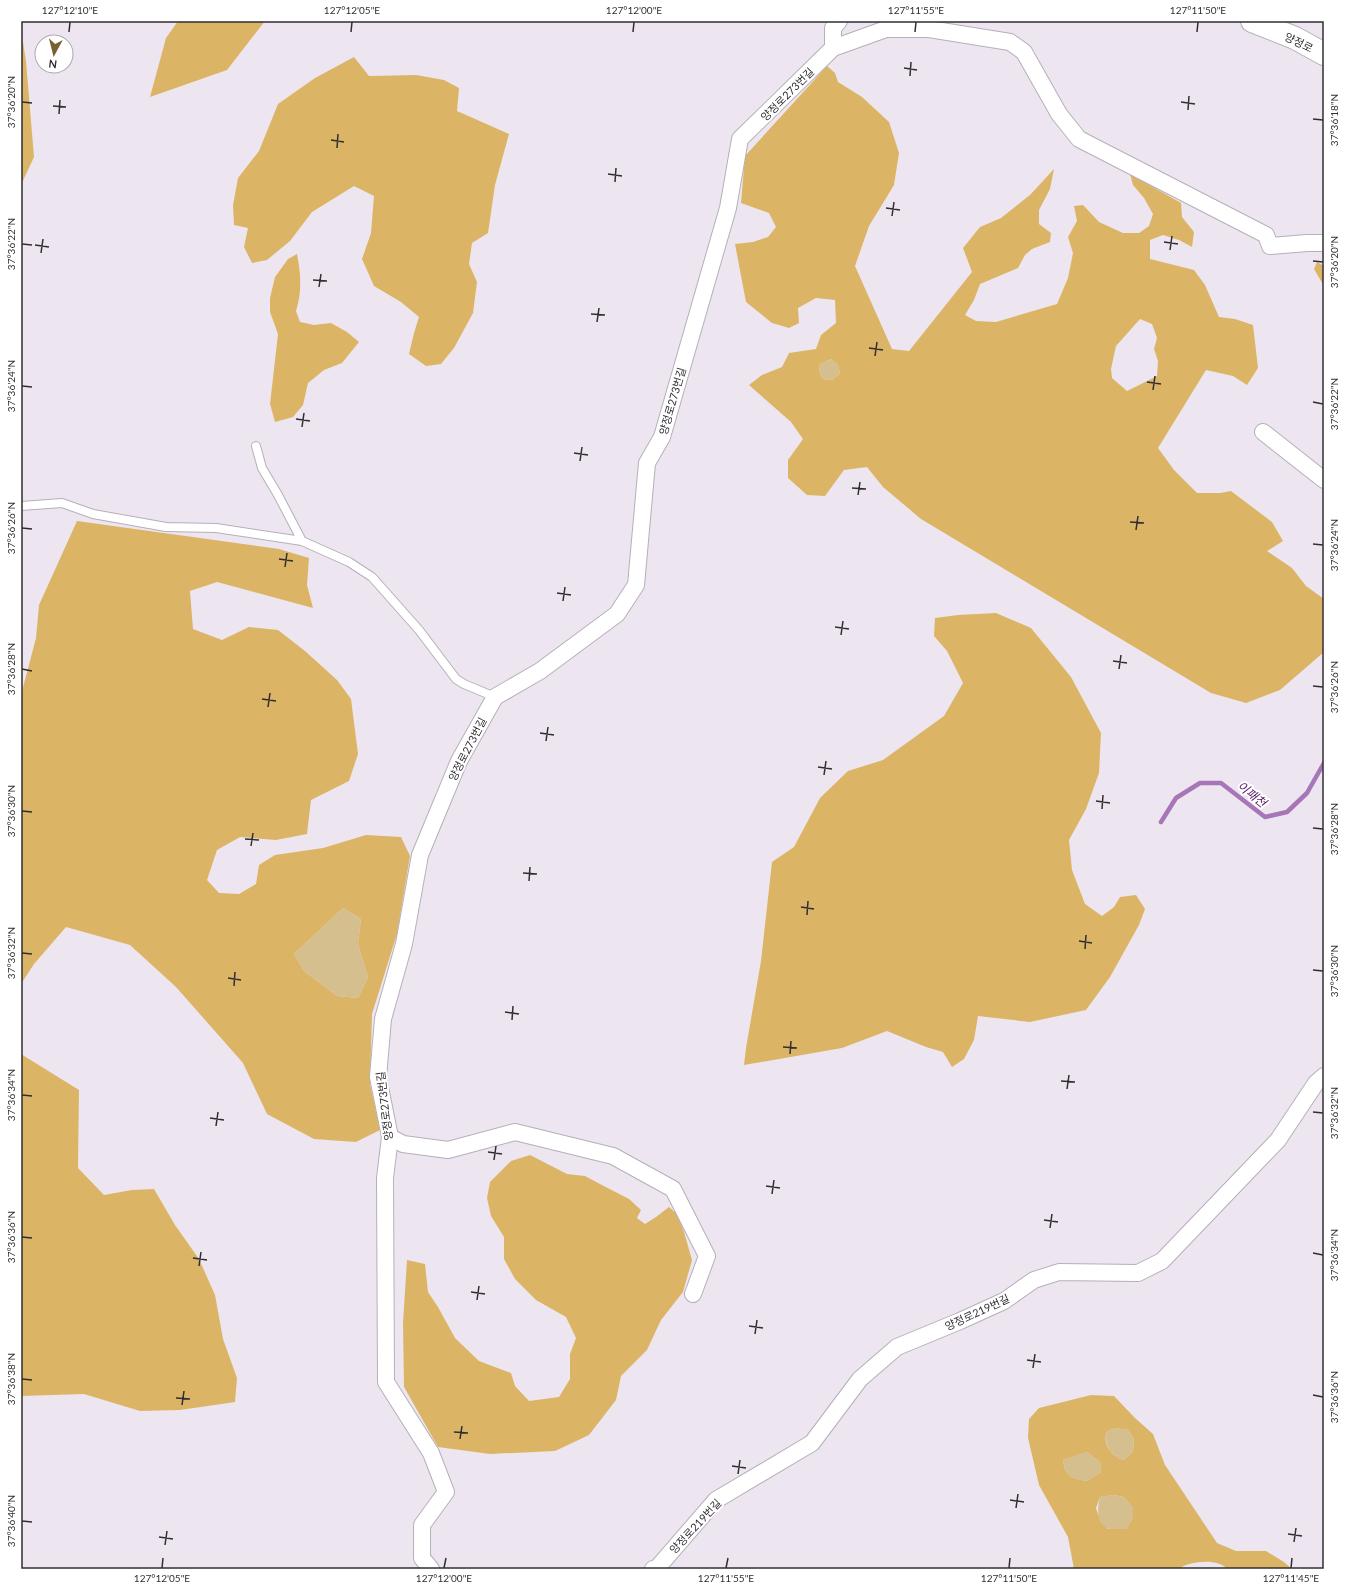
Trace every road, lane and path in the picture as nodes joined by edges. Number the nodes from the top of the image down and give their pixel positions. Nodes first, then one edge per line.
1 (839, 21) edge
2 (1252, 21) edge
3 (833, 48) junction
4 (1324, 54) edge
5 (1324, 243) edge
6 (1263, 432) dead end
7 (256, 446) dead end
8 (1324, 480) edge
9 (21, 506) edge
10 (302, 541) junction
11 (495, 697) junction
12 (1324, 1076) edge
13 (390, 1137) junction
14 (693, 1294) dead end
15 (431, 1569) edge
16 (653, 1569) edge

1 - 3 street
2 - 4 main road, 양정로
3 - 5 street
3 - 11 street, 양정로273번길
6 - 8 street
7 - 10 lane
9 - 10 lane
10 - 11 lane
11 - 13 street, 양정로273번길
12 - 16 street, 양정로219번길
13 - 14 street
13 - 15 street, 양정로273번길

